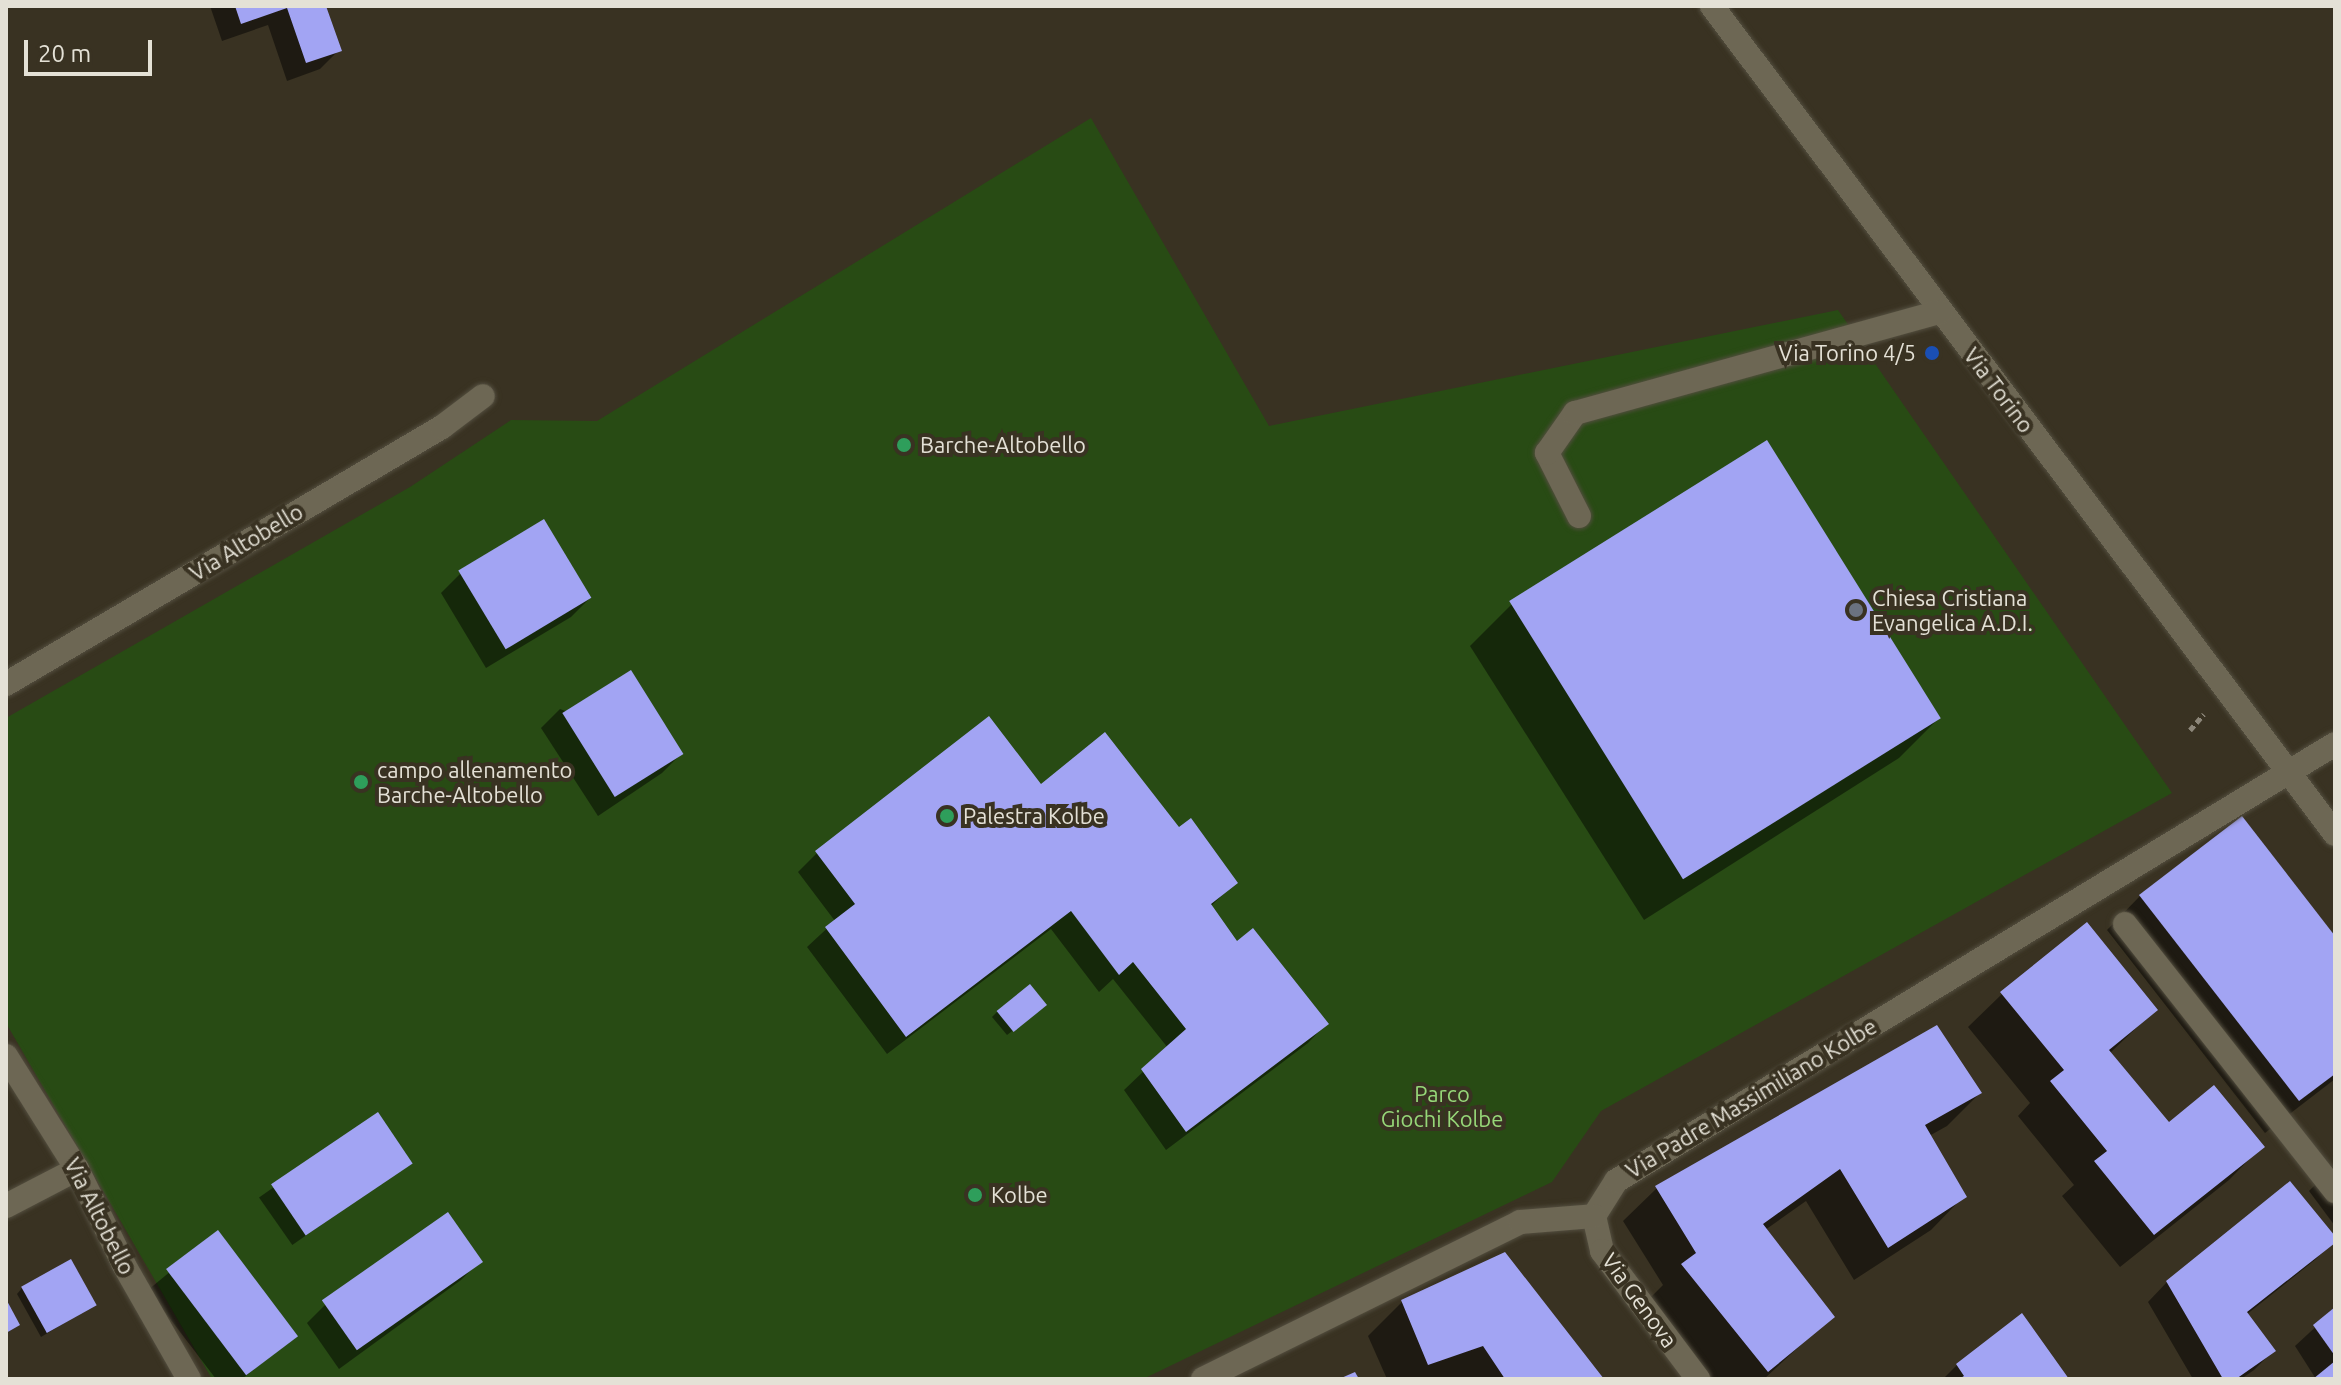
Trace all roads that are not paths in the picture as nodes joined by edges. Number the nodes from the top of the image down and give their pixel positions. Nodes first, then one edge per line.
1 (1712, 6) edge
2 (1940, 312) junction
3 (483, 396) dead end
4 (1579, 516) dead end
5 (6, 684) edge
6 (2335, 744) edge
7 (2287, 772) junction
8 (2335, 834) edge
9 (2125, 924) dead end
10 (6, 1056) edge
11 (77, 1169) junction
12 (2335, 1191) edge
13 (6, 1206) edge
14 (1594, 1216) junction
15 (189, 1379) edge
16 (1203, 1379) edge
17 (1698, 1379) edge

1 - 2 street, Via Torino
2 - 4 street
2 - 7 street, Via Torino
3 - 5 street, Via Altobello
6 - 7 street
7 - 8 street, Via Torino
7 - 14 street, Via Padre Massimiliano Kolbe
9 - 12 street
10 - 11 street, Via Altobello
11 - 13 street
11 - 15 street, Via Altobello
14 - 16 street
14 - 17 street, Via Genova

